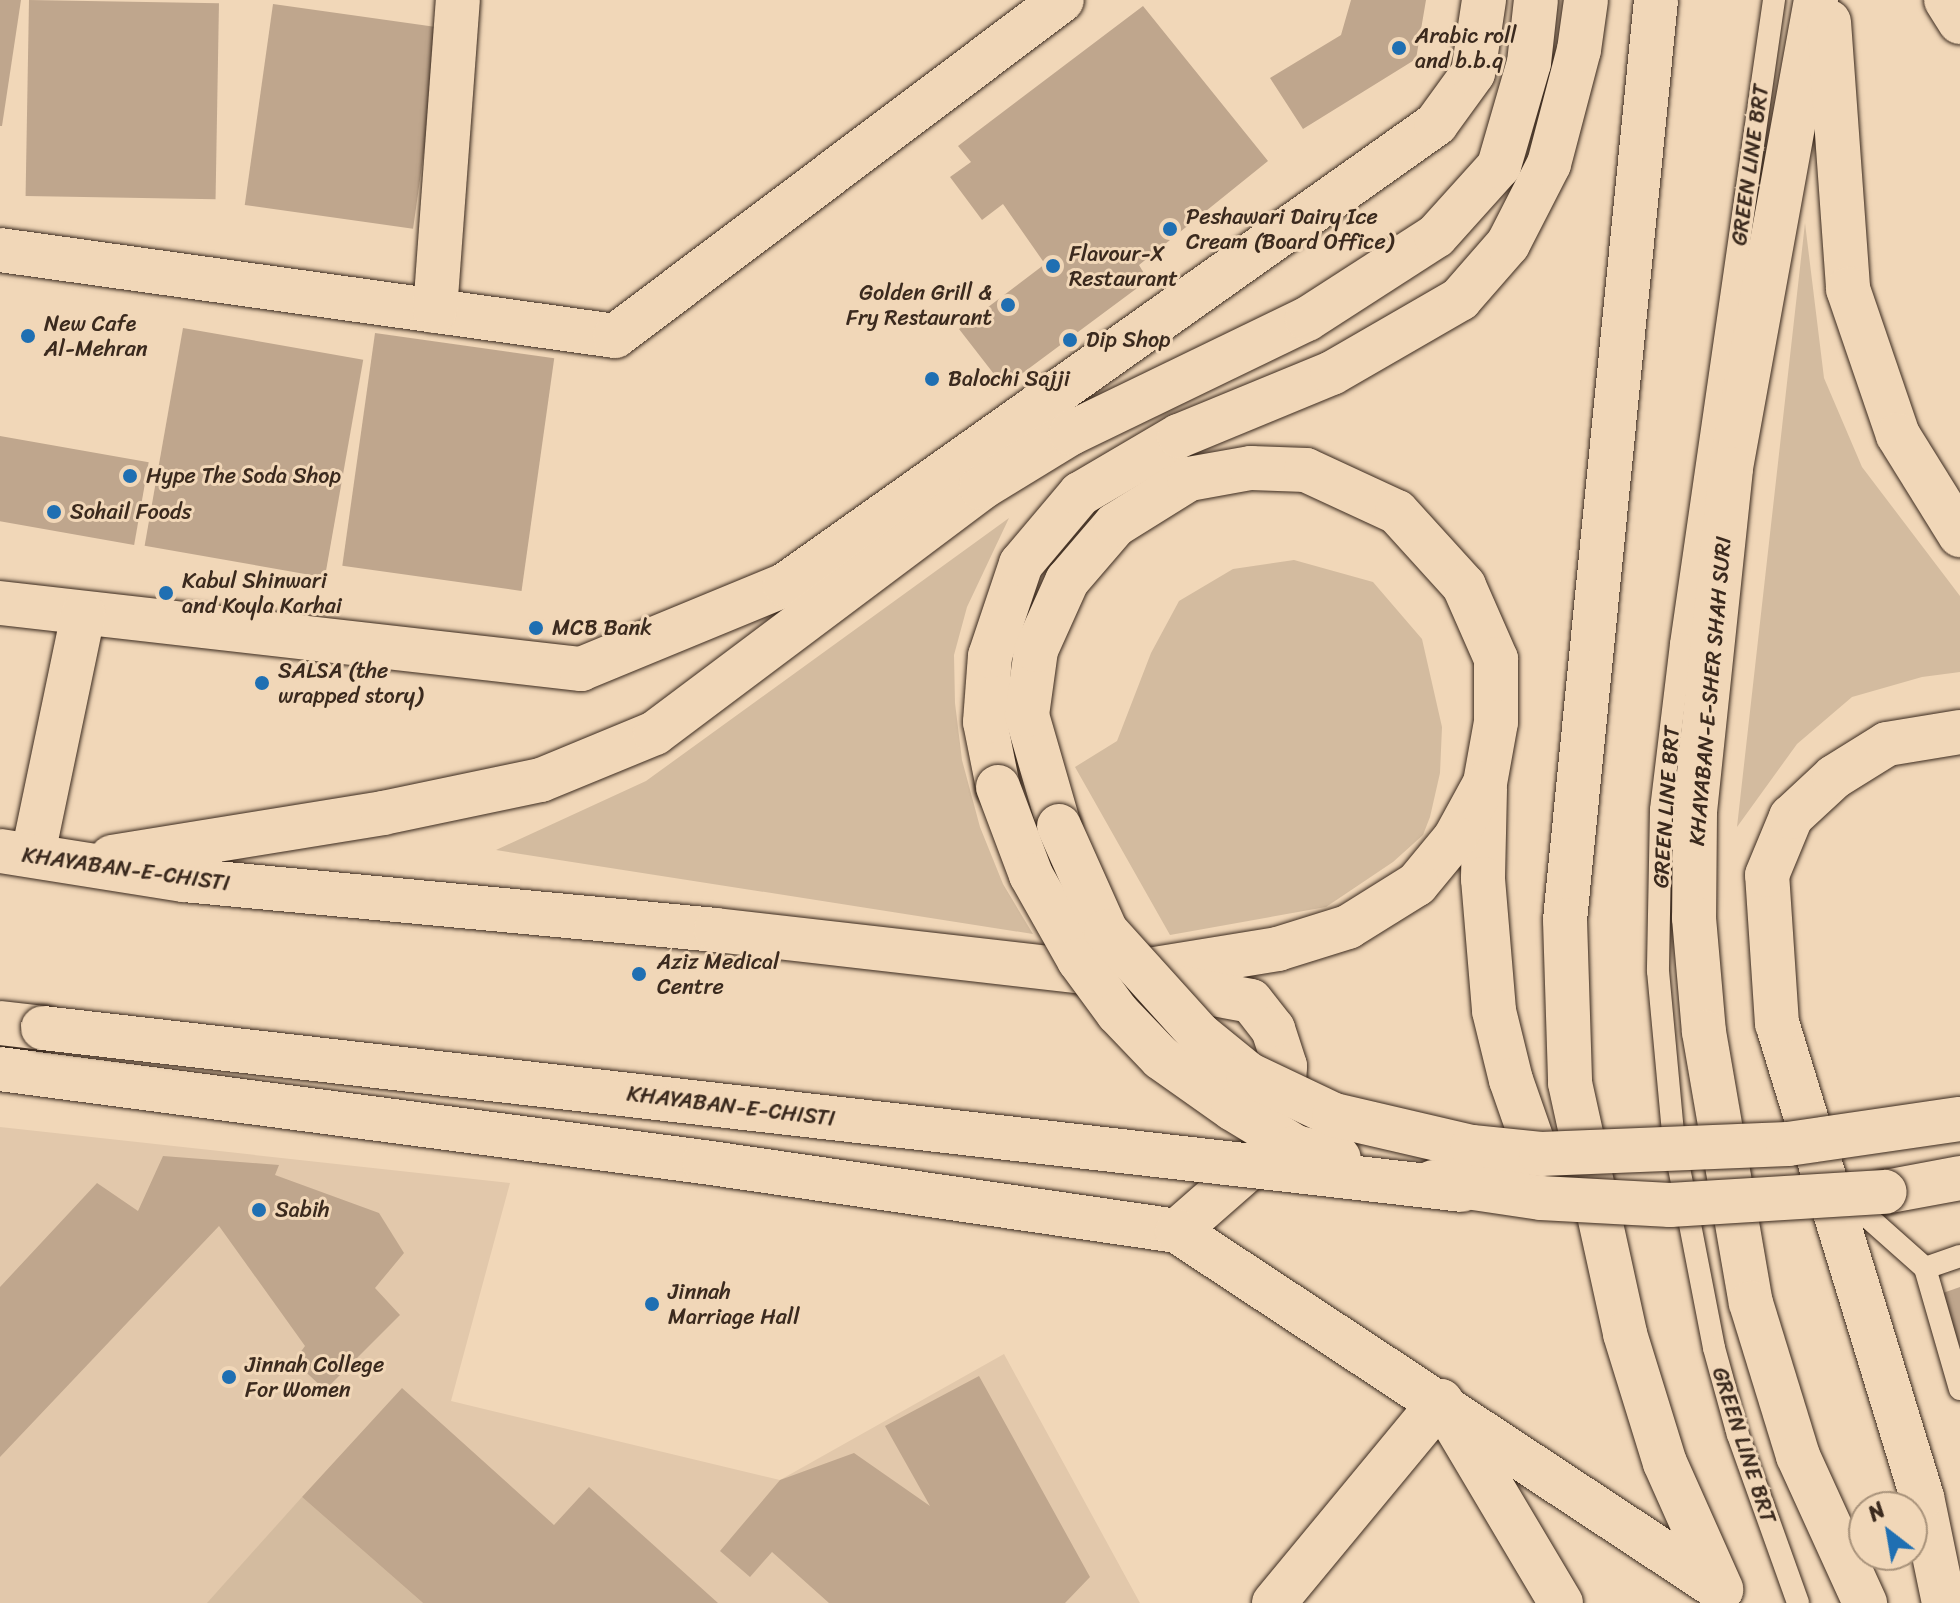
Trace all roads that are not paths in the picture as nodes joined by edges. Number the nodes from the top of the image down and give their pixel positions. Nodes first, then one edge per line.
1 (458, 0) edge
2 (1062, 0) edge
3 (1484, 0) edge
4 (1536, 0) edge
5 (1586, 0) edge
6 (1656, 0) edge
7 (1774, 0) edge
8 (1816, 0) edge
9 (1828, 0) edge
10 (1946, 0) edge
11 (1960, 22) edge
12 (0, 250) edge
13 (435, 311) junction
14 (1960, 535) edge
15 (0, 603) edge
16 (83, 614) junction
17 (1960, 732) edge
18 (1485, 783) junction
19 (16, 853) edge
20 (82, 863) junction
21 (1111, 975) junction
22 (0, 1023) edge
23 (0, 1069) edge
24 (1960, 1119) edge
25 (1823, 1176) junction
26 (1960, 1178) edge
27 (1462, 1190) junction
28 (1177, 1231) junction
29 (1960, 1256) edge
30 (1607, 1258) junction
31 (1925, 1268) junction
32 (1960, 1389) edge
33 (1441, 1401) junction
34 (1724, 1596) edge
35 (1274, 1603) edge
36 (1561, 1603) edge
37 (1798, 1603) edge
38 (1865, 1603) edge
39 (1944, 1603) edge

1 - 13 main road
2 - 13 main road
3 - 16 main road
4 - 20 main road
5 - 27 main road, bridge
6 - 30 main road
7 - 37 lane, GREEN LINE BRT
8 - 38 main road, KHAYABAN-E-SHER SHAH SURI
9 - 14 main road
10 - 11 main road
12 - 13 main road
15 - 16 main road
16 - 19 main road
17 - 25 main road
18 - 21 main road
18 - 24 main road, bridge
18 - 30 main road
19 - 20 main road, KHAYABAN-E-CHISTI
20 - 21 main road, KHAYABAN-E-CHISTI
21 - 28 main road
22 - 27 main road, KHAYABAN-E-CHISTI, bridge
23 - 28 main road
25 - 31 lane
25 - 39 main road
26 - 27 main road, bridge
28 - 33 main road
29 - 31 lane
30 - 34 main road
31 - 32 lane
33 - 34 main road
33 - 35 main road
33 - 36 main road

